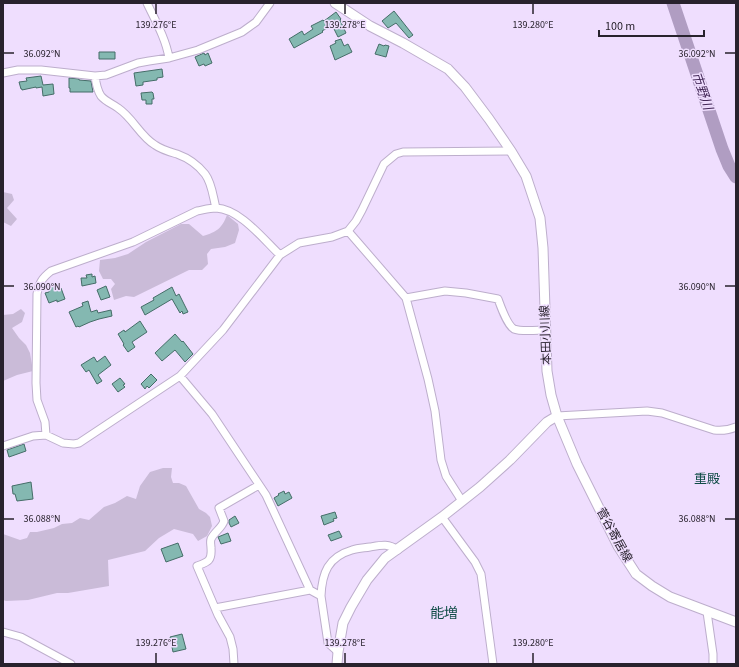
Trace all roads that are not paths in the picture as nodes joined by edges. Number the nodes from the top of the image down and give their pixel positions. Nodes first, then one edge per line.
1 (147, 3) edge
2 (270, 3) edge
3 (336, 3) edge
4 (169, 58) junction
5 (3, 72) edge
6 (95, 76) junction
7 (511, 151) junction
8 (216, 208) junction
9 (348, 231) junction
10 (280, 255) junction
11 (406, 298) junction
12 (546, 330) junction
13 (180, 376) junction
14 (557, 416) junction
15 (736, 427) edge
16 (46, 435) junction
17 (3, 446) edge
18 (259, 485) junction
19 (462, 501) junction
20 (442, 517) junction
21 (398, 550) junction
22 (310, 590) junction
23 (321, 596) junction
24 (215, 608) junction
25 (707, 612) junction
26 (736, 622) edge
27 (3, 632) edge
28 (338, 652) junction
29 (71, 664) edge
30 (234, 664) edge
31 (337, 664) edge
32 (493, 664) edge
33 (713, 664) edge

1 - 4 street
2 - 4 street
3 - 7 main road, 本田小川線
4 - 6 street
5 - 6 street
6 - 8 street
7 - 9 street
7 - 12 main road, 本田小川線
8 - 10 street
8 - 16 street
9 - 10 street
9 - 11 street
10 - 13 street
11 - 12 street
11 - 19 street
12 - 14 main road, 本田小川線
13 - 16 street
13 - 18 street
14 - 15 street
14 - 19 main road
14 - 25 main road, 菅谷寄居線
16 - 17 street
18 - 22 street
18 - 24 street
19 - 20 main road
20 - 21 main road
20 - 32 street
21 - 23 street
21 - 28 main road
22 - 23 street
22 - 24 street
23 - 28 street
24 - 30 street
25 - 26 main road, 菅谷寄居線
25 - 33 street
27 - 29 street
28 - 31 main road

